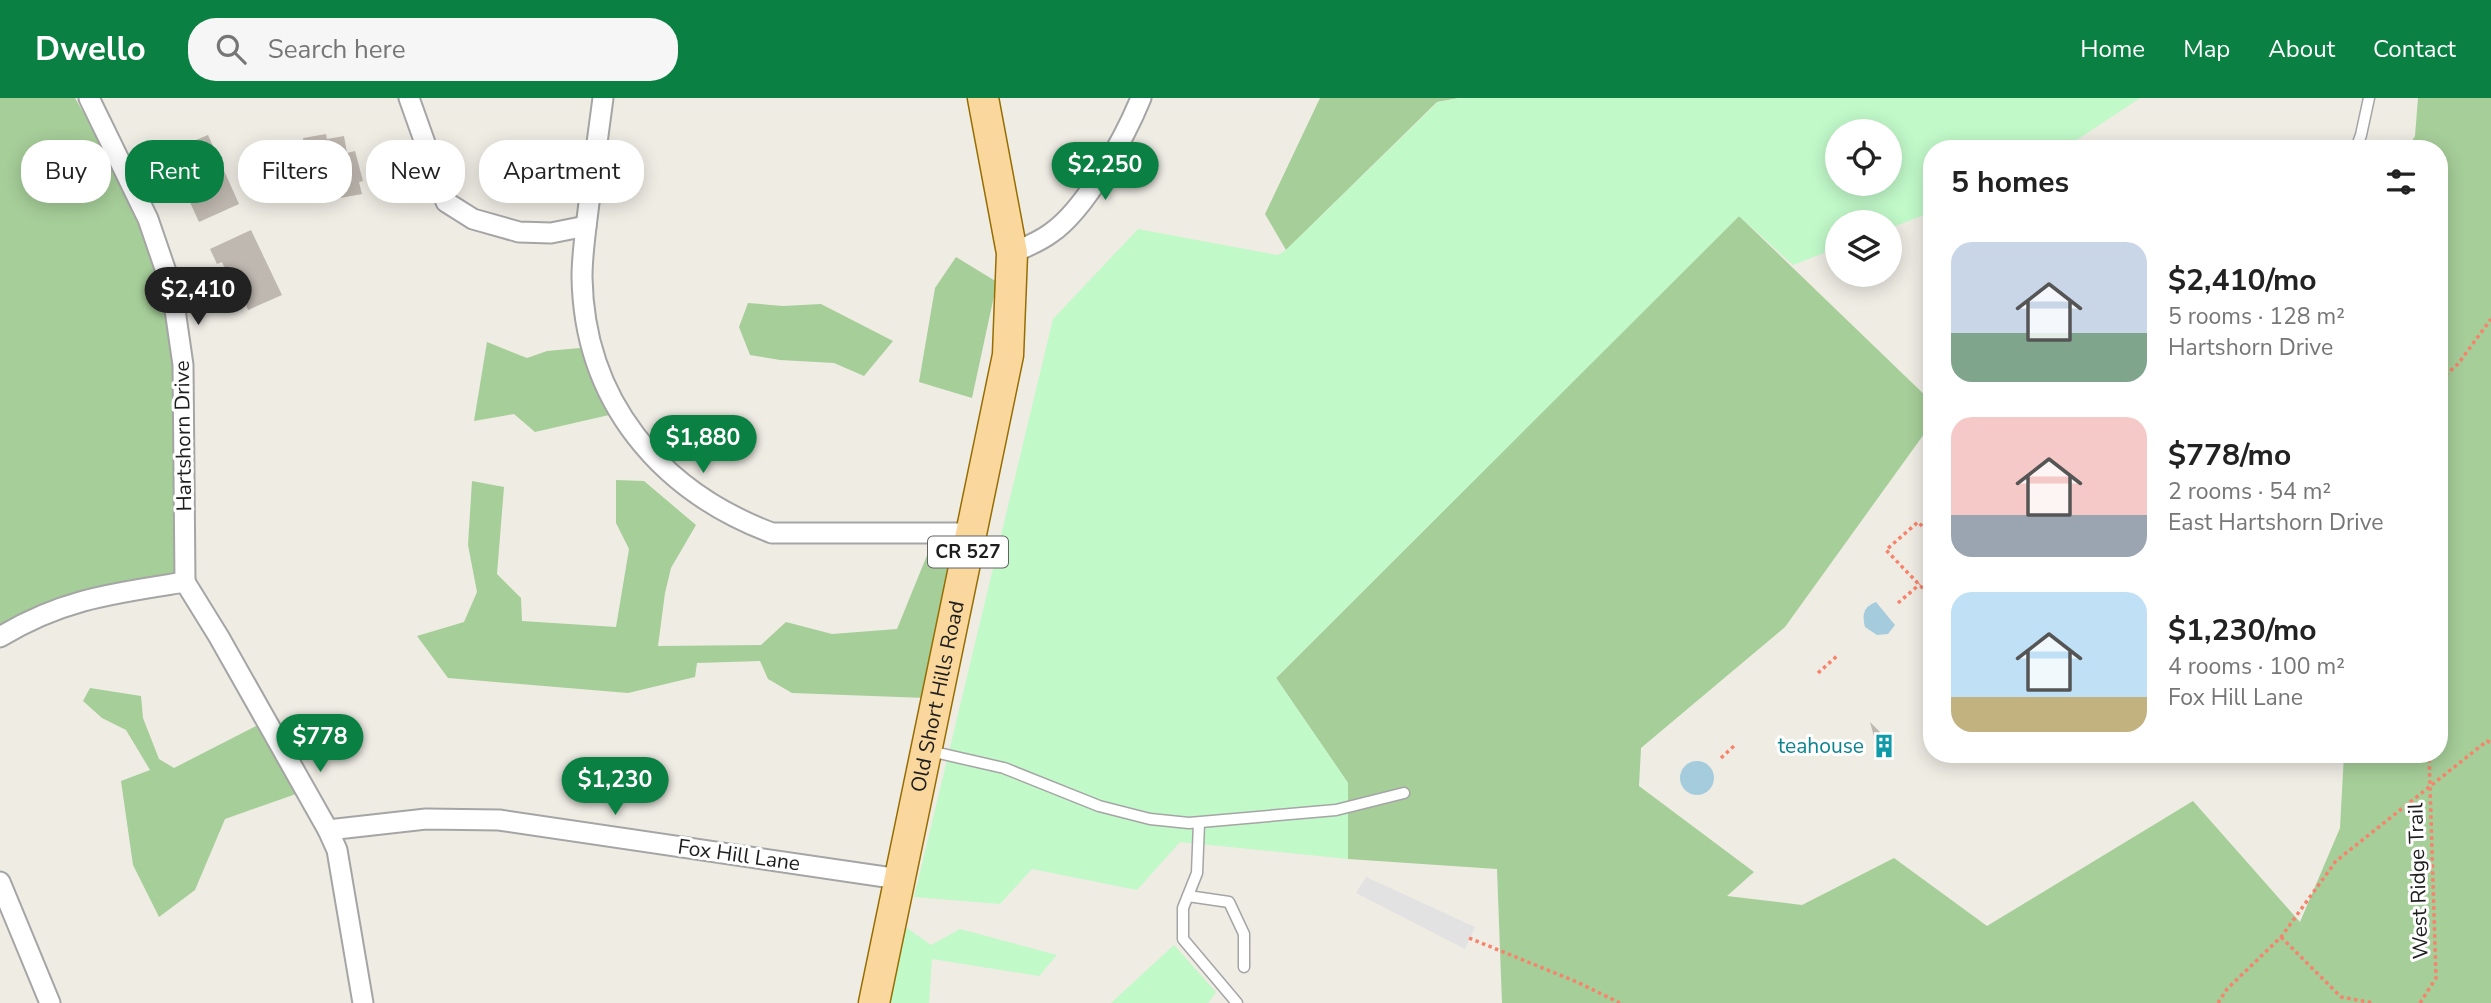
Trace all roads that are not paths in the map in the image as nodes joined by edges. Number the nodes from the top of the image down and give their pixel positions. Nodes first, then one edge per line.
1 (89, 98) edge
2 (409, 98) edge
3 (603, 98) edge
4 (983, 98) edge
5 (1141, 98) edge
6 (2369, 98) edge
7 (2359, 140) edge
8 (586, 226) junction
9 (1012, 253) junction
10 (972, 533) junction
11 (185, 582) junction
12 (0, 637) edge
13 (926, 750) junction
14 (1404, 793) dead end
15 (1199, 822) junction
16 (328, 830) junction
17 (900, 878) junction
18 (0, 882) edge
19 (1188, 896) junction
20 (1244, 967) dead end
21 (50, 1003) edge
22 (363, 1003) edge
23 (874, 1003) edge
24 (1237, 1003) edge

1 - 11 street, Hartshorn Drive
2 - 8 street
3 - 8 street
4 - 9 main road, Old Short Hills Road / CR 527
5 - 9 street
6 - 7 lane
8 - 10 street
9 - 10 main road, Old Short Hills Road / CR 527
10 - 13 main road, Old Short Hills Road / CR 527
11 - 12 street
11 - 16 street
13 - 15 lane
13 - 17 main road, Old Short Hills Road / CR 527
14 - 15 lane
15 - 19 lane
16 - 17 street, Fox Hill Lane
16 - 22 street
17 - 23 main road, Old Short Hills Road / CR 527
18 - 21 street
19 - 20 lane
19 - 24 lane

